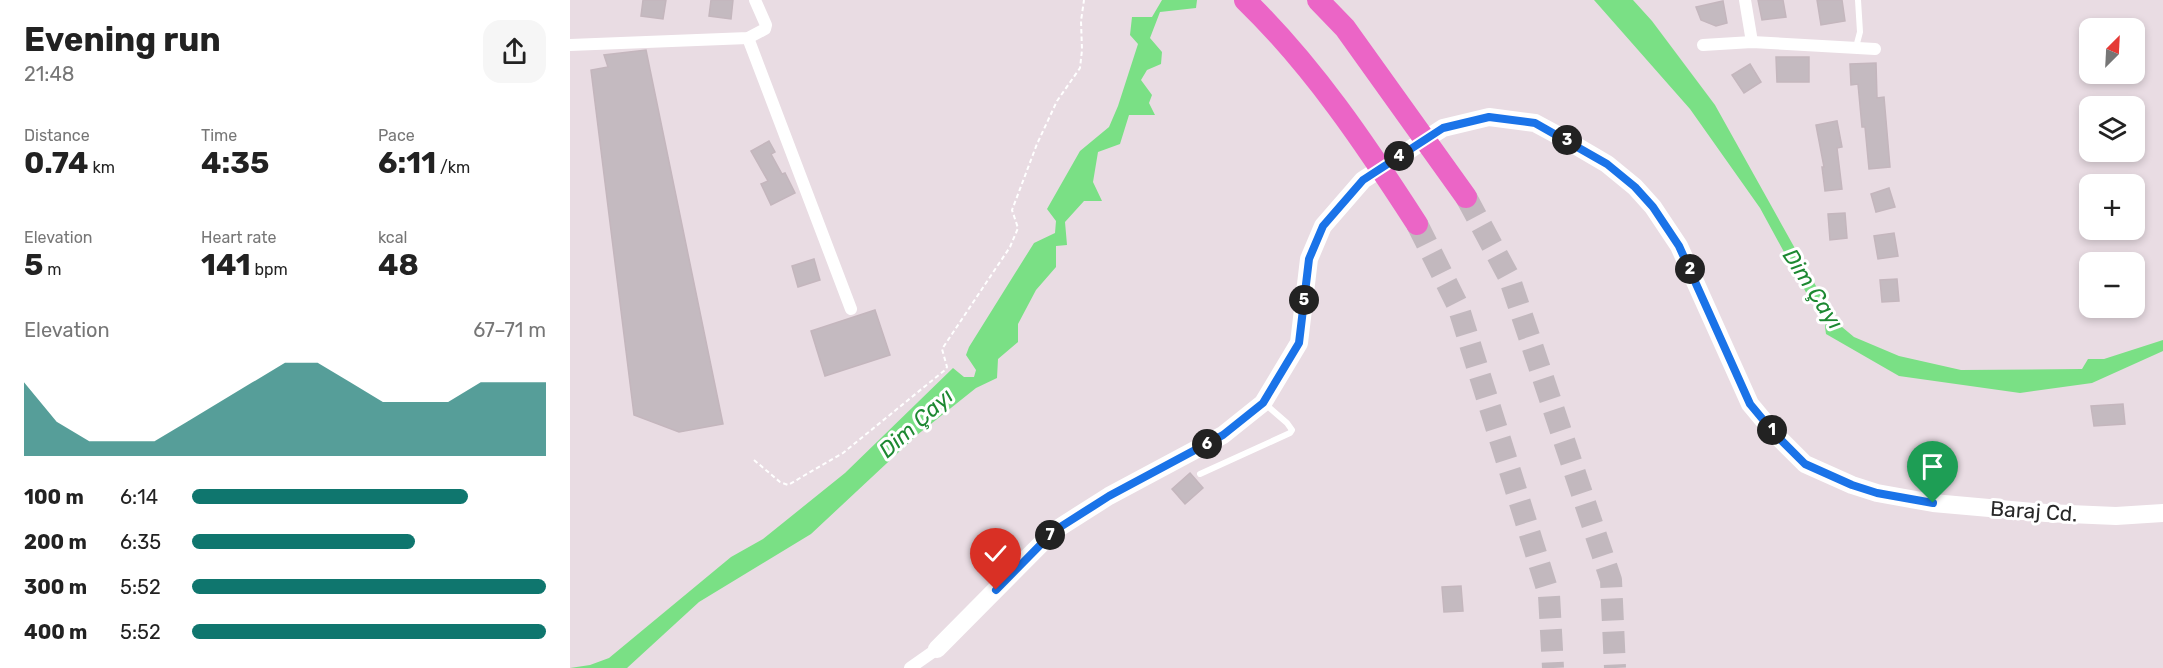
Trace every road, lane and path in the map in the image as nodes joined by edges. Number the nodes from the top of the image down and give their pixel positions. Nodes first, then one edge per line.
1 (754, 0) edge
2 (1084, 0) edge
3 (1245, 0) edge
4 (1318, 0) edge
5 (1745, 0) edge
6 (1857, 0) edge
7 (748, 38) junction
8 (1752, 42) junction
9 (570, 45) edge
10 (1703, 45) dead end
11 (1856, 46) junction
12 (1875, 49) dead end
13 (1466, 197) tunnel mouth
14 (1418, 224) tunnel mouth
15 (851, 309) dead end
16 (1263, 403) junction
17 (754, 460) dead end
18 (1200, 474) dead end
19 (2163, 513) edge
20 (938, 649) joint
21 (910, 668) edge

1 - 7 street
2 - 17 path
3 - 14 highway
4 - 13 highway
5 - 8 street
6 - 11 lane
7 - 9 street
7 - 15 street
8 - 10 street
8 - 11 street
11 - 12 street
16 - 18 lane
16 - 19 street, Baraj Cd.
16 - 20 street, Baraj Cd.
20 - 21 street, Baraj Cd.

